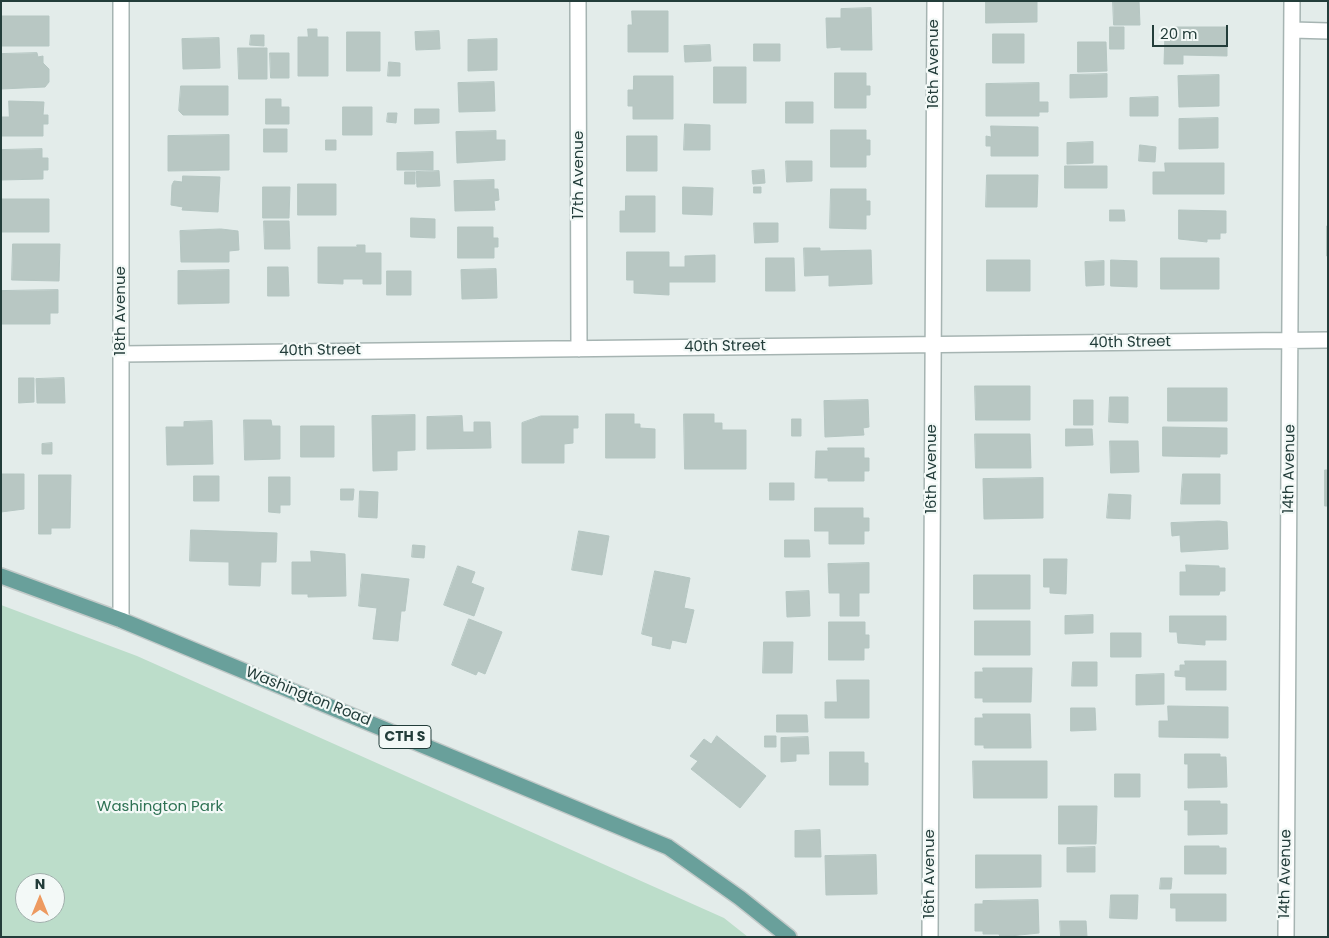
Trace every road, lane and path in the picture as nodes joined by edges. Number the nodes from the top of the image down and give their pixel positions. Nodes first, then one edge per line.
1 (121, 1) edge
2 (578, 1) edge
3 (935, 1) edge
4 (1292, 1) edge
5 (1293, 30) junction
6 (1328, 31) edge
7 (1328, 340) edge
8 (1291, 341) junction
9 (933, 345) junction
10 (579, 348) junction
11 (121, 354) junction
12 (1, 576) edge
13 (121, 620) junction
14 (789, 937) edge
15 (930, 937) edge
16 (1286, 937) edge

1 - 11 street, 18th Avenue
2 - 10 street, 17th Avenue
3 - 9 street, 16th Avenue
4 - 5 street, 14th Avenue
5 - 6 street
5 - 8 street, 14th Avenue
7 - 8 street, 40th Street
8 - 9 street, 40th Street
8 - 16 street, 14th Avenue
9 - 10 street, 40th Street
9 - 15 street, 16th Avenue
10 - 11 street, 40th Street
11 - 13 street, 18th Avenue
12 - 13 main road, Washington Road / CTH S
13 - 14 main road, Washington Road / CTH S

